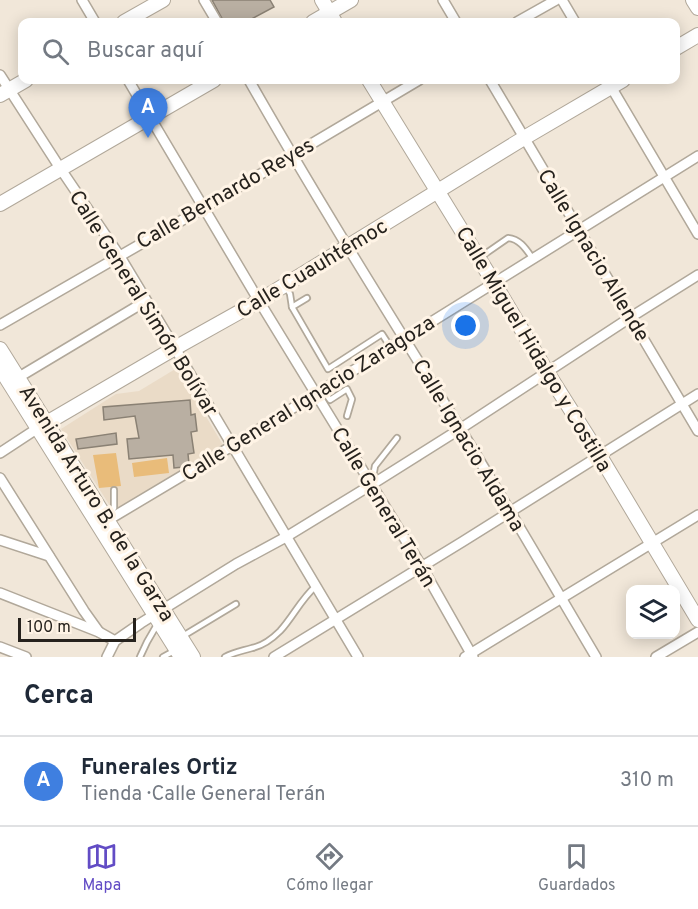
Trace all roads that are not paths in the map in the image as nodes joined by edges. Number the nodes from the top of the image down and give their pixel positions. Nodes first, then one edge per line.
1 (163, 0) edge
2 (204, 0) edge
3 (322, 0) edge
4 (351, 0) edge
5 (443, 0) edge
6 (556, 0) edge
7 (562, 0) edge
8 (693, 0) edge
9 (86, 2) edge
10 (698, 8) edge
11 (93, 18) edge
12 (131, 18) edge
13 (215, 18) edge
14 (332, 18) edge
15 (454, 18) edge
16 (524, 18) edge
17 (573, 18) edge
18 (698, 35) edge
19 (680, 45) edge
20 (0, 75) edge
21 (19, 84) edge
22 (130, 84) edge
23 (207, 84) edge
24 (251, 84) edge
25 (371, 84) edge
26 (412, 84) edge
27 (492, 84) edge
28 (611, 84) edge
29 (615, 84) edge
30 (5, 92) edge
31 (382, 102) junction
32 (150, 116) junction
33 (524, 138) junction
34 (292, 155) junction
35 (698, 156) edge
36 (60, 168) junction
37 (664, 177) junction
38 (438, 191) junction
39 (0, 204) edge
40 (205, 207) junction
41 (579, 230) junction
42 (698, 234) edge
43 (348, 248) junction
44 (119, 255) junction
45 (479, 258) junction
46 (532, 259) junction
47 (698, 275) edge
48 (494, 283) junction
49 (285, 286) junction
50 (307, 298) dead end
51 (146, 301) junction
52 (259, 301) junction
53 (292, 307) junction
54 (631, 317) junction
55 (0, 325) edge
56 (404, 340) junction
57 (175, 348) junction
58 (391, 348) junction
59 (0, 349) edge
60 (0, 368) edge
61 (547, 372) junction
62 (13, 380) junction
63 (320, 392) junction
64 (698, 394) edge
65 (683, 404) junction
66 (347, 416) dead end
67 (42, 425) junction
68 (460, 429) junction
69 (698, 430) edge
70 (397, 438) dead end
71 (232, 446) junction
72 (0, 453) edge
73 (600, 456) junction
74 (0, 478) edge
75 (371, 485) junction
76 (114, 489) dead end
77 (510, 512) junction
78 (698, 515) edge
79 (104, 522) junction
80 (286, 537) junction
81 (0, 540) edge
82 (651, 544) junction
83 (49, 556) junction
84 (422, 567) junction
85 (316, 586) junction
86 (0, 593) edge
87 (561, 598) junction
88 (236, 604) dead end
89 (159, 615) junction
90 (336, 619) junction
91 (698, 620) edge
92 (99, 632) junction
93 (698, 632) edge
94 (115, 641) junction
95 (0, 647) edge
96 (180, 648) edge
97 (469, 656) edge
98 (26, 657) edge
99 (107, 657) edge
100 (140, 657) edge
101 (163, 657) edge
102 (193, 657) edge
103 (225, 657) edge
104 (274, 657) edge
105 (358, 657) edge
106 (596, 657) edge
107 (656, 657) edge

1 - 12 street
2 - 13 street
3 - 14 street
4 - 14 street
5 - 15 street
6 - 16 street
7 - 17 street
8 - 10 street
9 - 11 street
18 - 19 street
20 - 30 street, Calle General Simón Bolívar
21 - 30 street
22 - 32 street, Calle General Terán
23 - 32 street
24 - 34 street, Calle Ignacio Aldama
25 - 31 street, Calle Miguel Hidalgo y Costilla
26 - 31 street, Calle Bernardo Reyes
27 - 33 street, Calle Ignacio Allende
28 - 33 street, Calle Cuauhtémoc
29 - 37 street
30 - 36 street, Calle General Simón Bolívar
31 - 34 street, Calle Bernardo Reyes
31 - 38 street, Calle Miguel Hidalgo y Costilla
32 - 36 street
32 - 40 street, Calle General Terán
33 - 38 street, Calle Cuauhtémoc
33 - 41 street, Calle Ignacio Allende
34 - 40 street, Calle Bernardo Reyes
34 - 43 street, Calle Ignacio Aldama
35 - 37 street, Calle General Ignacio Zaragoza
36 - 39 street
36 - 44 street, Calle General Simón Bolívar
37 - 41 street, Calle General Ignacio Zaragoza
37 - 42 street
38 - 43 street, Calle Cuauhtémoc
38 - 45 street, Calle Miguel Hidalgo y Costilla
40 - 44 street, Calle Bernardo Reyes
40 - 52 street, Calle General Terán
41 - 46 street, Calle General Ignacio Zaragoza
41 - 54 street, Calle Ignacio Allende
43 - 49 street, Calle Cuauhtémoc
43 - 56 street, Calle Ignacio Aldama
44 - 51 street, Calle General Simón Bolívar
44 - 55 street, Calle Bernardo Reyes
45 - 46 lane
45 - 48 street, Calle Miguel Hidalgo y Costilla
46 - 48 street, Calle General Ignacio Zaragoza
47 - 54 street
48 - 56 street, Calle General Ignacio Zaragoza
48 - 61 street, Calle Miguel Hidalgo y Costilla
49 - 52 street, Calle Cuauhtémoc
49 - 53 lane
50 - 53 lane
51 - 57 street, Calle General Simón Bolívar
51 - 62 street
52 - 57 street, Calle Cuauhtémoc
52 - 63 street, Calle General Terán
53 - 58 lane
54 - 61 street
54 - 65 street, Calle Ignacio Allende
56 - 58 street, Calle General Ignacio Zaragoza
56 - 68 street, Calle Ignacio Aldama
57 - 67 street, Calle Cuauhtémoc
57 - 71 street, Calle General Simón Bolívar
58 - 63 street, Calle General Ignacio Zaragoza
59 - 62 street, Avenida Arturo B. de la Garza
60 - 62 street, Avenida Arturo B. de la Garza
61 - 68 street
61 - 73 street, Calle Miguel Hidalgo y Costilla
62 - 67 street, Avenida Arturo B. de la Garza
63 - 66 lane
63 - 71 street, Calle General Ignacio Zaragoza
63 - 75 street, Calle General Terán
64 - 65 street
65 - 69 street, Calle Ignacio Allende
65 - 73 street
67 - 72 street, Calle Cuauhtémoc
67 - 79 street, Avenida Arturo B. de la Garza
68 - 75 street
68 - 77 street, Calle Ignacio Aldama
70 - 75 lane
71 - 79 street, Calle General Ignacio Zaragoza
71 - 80 street, Calle General Simón Bolívar
73 - 77 street
73 - 82 street, Calle Miguel Hidalgo y Costilla
74 - 83 street
75 - 80 street
75 - 84 street, Calle General Terán
76 - 79 lane
77 - 84 street
77 - 87 street, Calle Ignacio Aldama
78 - 82 street
79 - 89 street, Avenida Arturo B. de la Garza
80 - 85 street, Calle General Simón Bolívar
80 - 89 street
81 - 83 street
82 - 87 street
82 - 91 street, Calle Miguel Hidalgo y Costilla
83 - 92 street
84 - 90 street
84 - 97 street, Calle General Terán
85 - 90 street, Calle General Simón Bolívar
85 - 103 lane
86 - 92 street
87 - 97 street
87 - 106 street, Calle Ignacio Aldama
88 - 96 lane
89 - 94 street
89 - 96 street, Avenida Arturo B. de la Garza
89 - 100 lane
90 - 104 street
90 - 105 street, Calle General Simón Bolívar
92 - 94 street
93 - 107 street
94 - 99 street
95 - 98 street
96 - 101 lane
96 - 102 street, Avenida Arturo B. de la Garza

